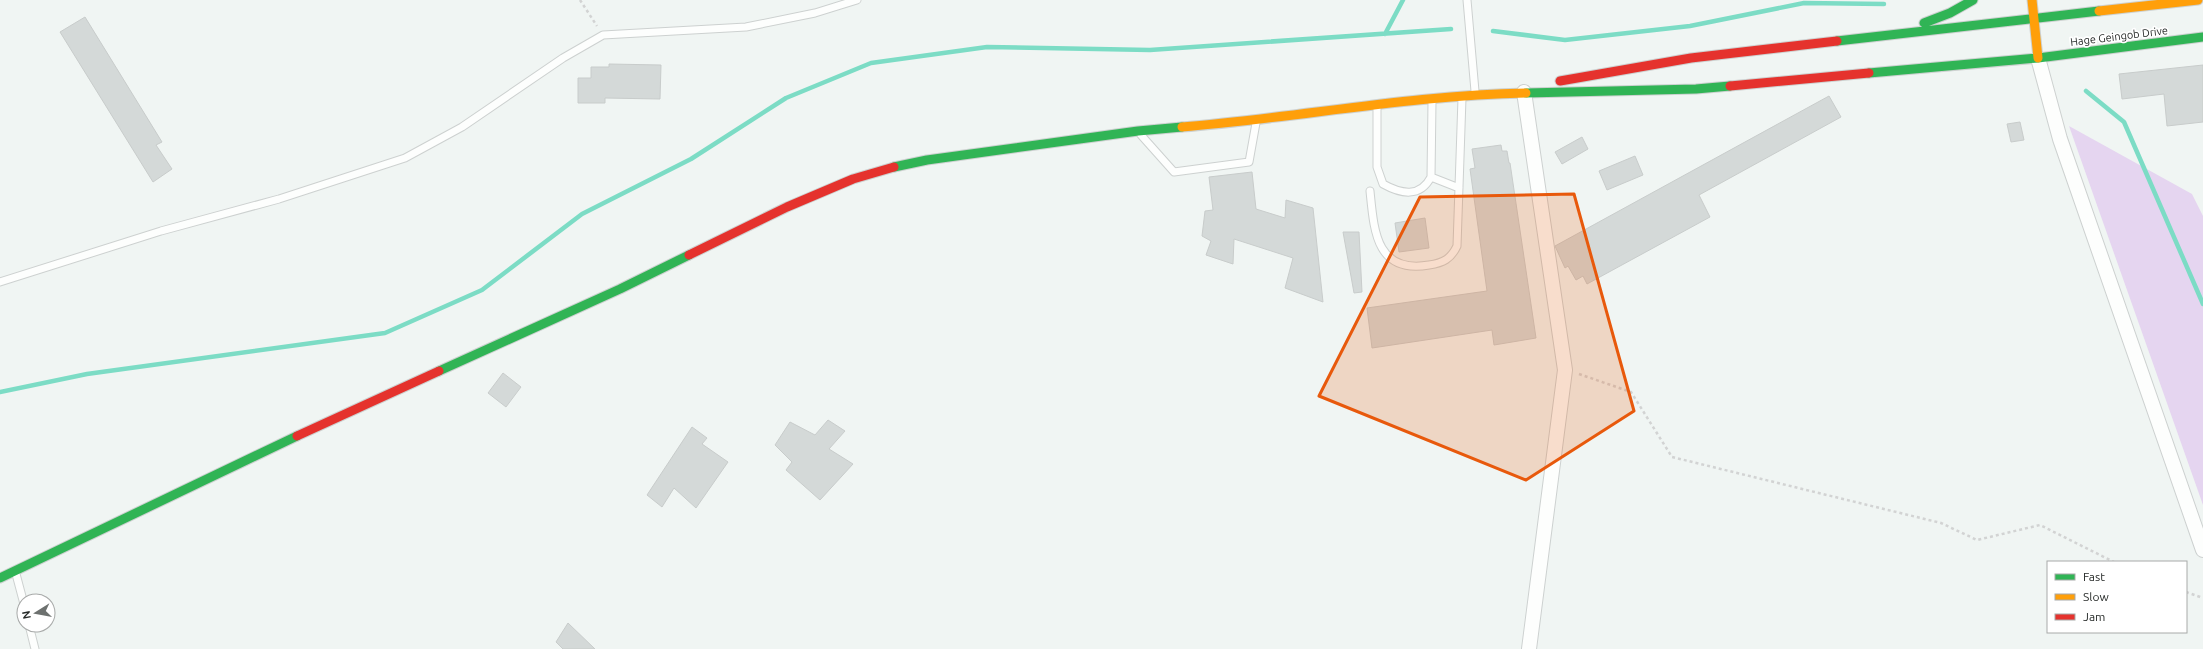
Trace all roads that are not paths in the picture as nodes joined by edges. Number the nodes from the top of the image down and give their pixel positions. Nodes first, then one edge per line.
1 (857, 0) edge
2 (1467, 0) edge
3 (1973, 0) edge
4 (2032, 0) edge
5 (2198, 0) edge
6 (2033, 18) junction
7 (1895, 34) junction
8 (2203, 37) edge
9 (2038, 58) junction
10 (1505, 92) junction
11 (1524, 92) junction
12 (1475, 94) junction
13 (1462, 96) junction
14 (1432, 100) junction
15 (1377, 107) junction
16 (1256, 121) junction
17 (1138, 131) junction
18 (1431, 178) junction
19 (1459, 188) junction
20 (1370, 191) dead end
21 (0, 282) edge
22 (2203, 550) edge
23 (15, 571) junction
24 (0, 578) edge
25 (21, 593) edge
26 (31, 633) edge
27 (35, 649) edge
28 (1529, 649) edge

1 - 21 lane
2 - 12 lane
3 - 7 main road
4 - 6 main road
5 - 6 main road
6 - 7 main road
6 - 9 main road
7 - 10 main road
8 - 9 main road, Hage Geingob Drive
9 - 11 main road, Hage Geingob Drive
9 - 22 street
10 - 11 main road, Hage Geingob Drive
10 - 12 main road
11 - 28 street
12 - 13 main road
13 - 14 main road
13 - 19 lane
14 - 15 main road
14 - 18 lane
15 - 16 main road
15 - 18 lane
16 - 17 main road
16 - 17 lane
17 - 23 main road
18 - 19 lane
19 - 20 lane
23 - 24 main road
23 - 25 lane
26 - 27 lane

